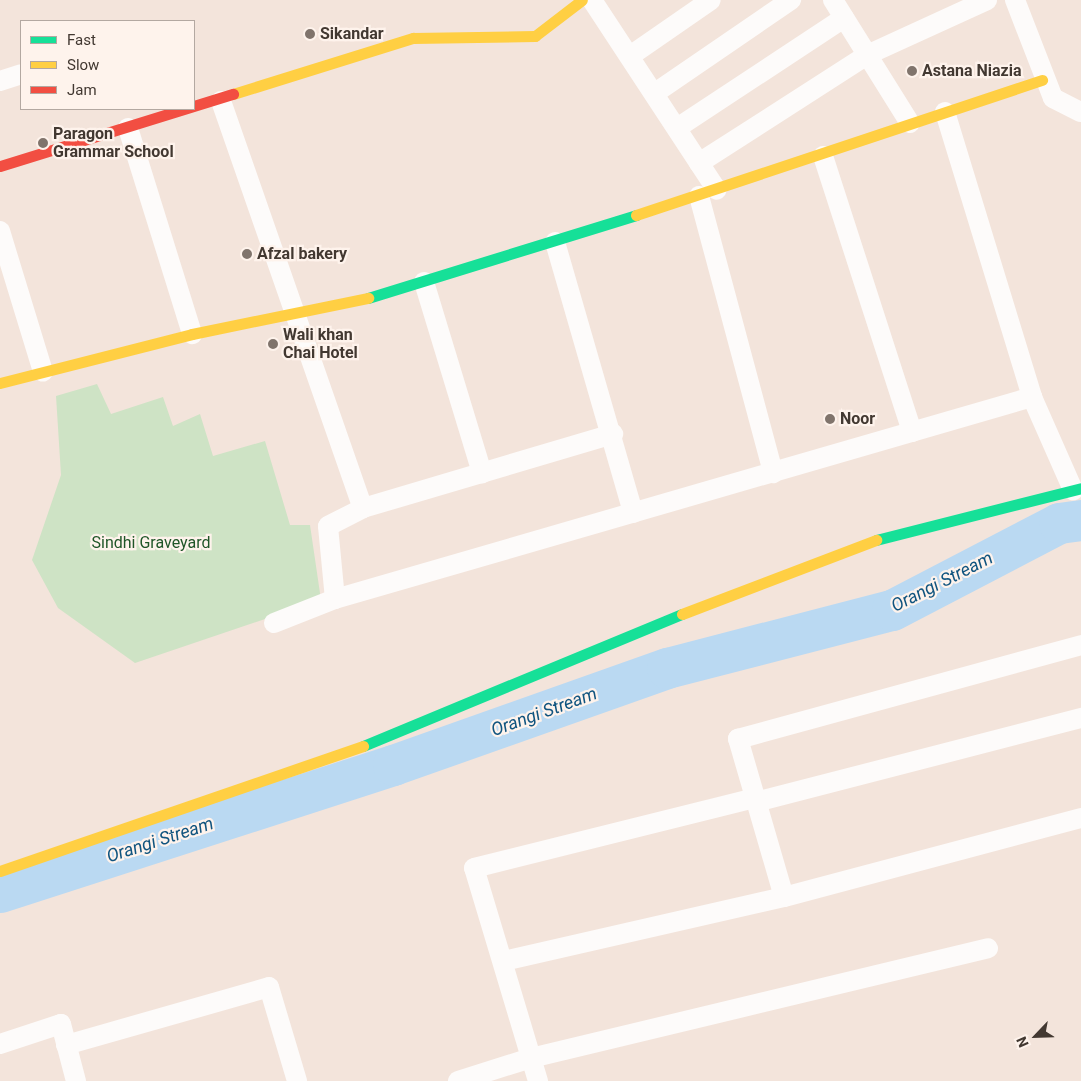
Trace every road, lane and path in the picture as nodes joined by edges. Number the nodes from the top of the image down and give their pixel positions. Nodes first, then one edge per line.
1 (582, 0) edge
2 (592, 0) edge
3 (710, 0) edge
4 (791, 0) edge
5 (833, 0) edge
6 (987, 0) edge
7 (1015, 0) edge
8 (844, 18) junction
9 (630, 56) junction
10 (867, 56) junction
11 (20, 74) edge
12 (1042, 80) junction
13 (0, 81) edge
14 (655, 94) junction
15 (222, 101) junction
16 (195, 107) edge
17 (181, 110) edge
18 (944, 112) junction
19 (1081, 112) edge
20 (135, 120) edge
21 (910, 123) junction
22 (677, 128) junction
23 (823, 156) junction
24 (699, 163) junction
25 (0, 166) edge
26 (708, 193) junction
27 (0, 232) edge
28 (554, 242) junction
29 (424, 282) junction
30 (297, 313) junction
31 (192, 334) junction
32 (43, 372) junction
33 (0, 383) edge
34 (1032, 397) junction
35 (912, 432) junction
36 (613, 434) junction
37 (482, 473) junction
38 (772, 473) junction
39 (1077, 488) edge
40 (363, 508) junction
41 (633, 513) junction
42 (335, 599) junction
43 (274, 623) dead end
44 (1081, 645) edge
45 (1081, 718) edge
46 (755, 800) junction
47 (1081, 818) edge
48 (0, 871) edge
49 (784, 897) junction
50 (988, 948) dead end
51 (504, 961) junction
52 (0, 1044) edge
53 (66, 1045) junction
54 (531, 1058) junction
55 (76, 1081) edge
56 (297, 1081) edge
57 (458, 1081) edge
58 (538, 1081) edge

1 - 15 street
2 - 9 street
3 - 9 street
4 - 14 street
5 - 8 street
6 - 10 street
7 - 12 street
8 - 10 street
8 - 22 street
9 - 14 street
10 - 21 street
10 - 24 street
11 - 13 street
12 - 18 street
12 - 19 street
14 - 22 street
15 - 16 street
15 - 30 street
17 - 20 street
18 - 21 street
18 - 34 street
20 - 25 street
20 - 31 street
21 - 23 street
22 - 24 street
23 - 26 street
23 - 35 street
24 - 26 street
26 - 28 street
26 - 38 street
27 - 32 street
28 - 29 street
28 - 36 street
29 - 30 street
29 - 37 street
30 - 31 street
30 - 40 street
31 - 32 street
32 - 33 street
34 - 35 street
34 - 39 street
35 - 38 street
36 - 37 street
36 - 41 street
37 - 40 street
38 - 41 street
39 - 48 street
40 - 42 street
41 - 42 street
42 - 43 street
44 - 46 street
45 - 46 street
46 - 49 street
46 - 51 street
47 - 49 street
49 - 51 street
50 - 54 street
51 - 54 street
52 - 53 street
53 - 55 street
53 - 56 street
54 - 57 street
54 - 58 street

